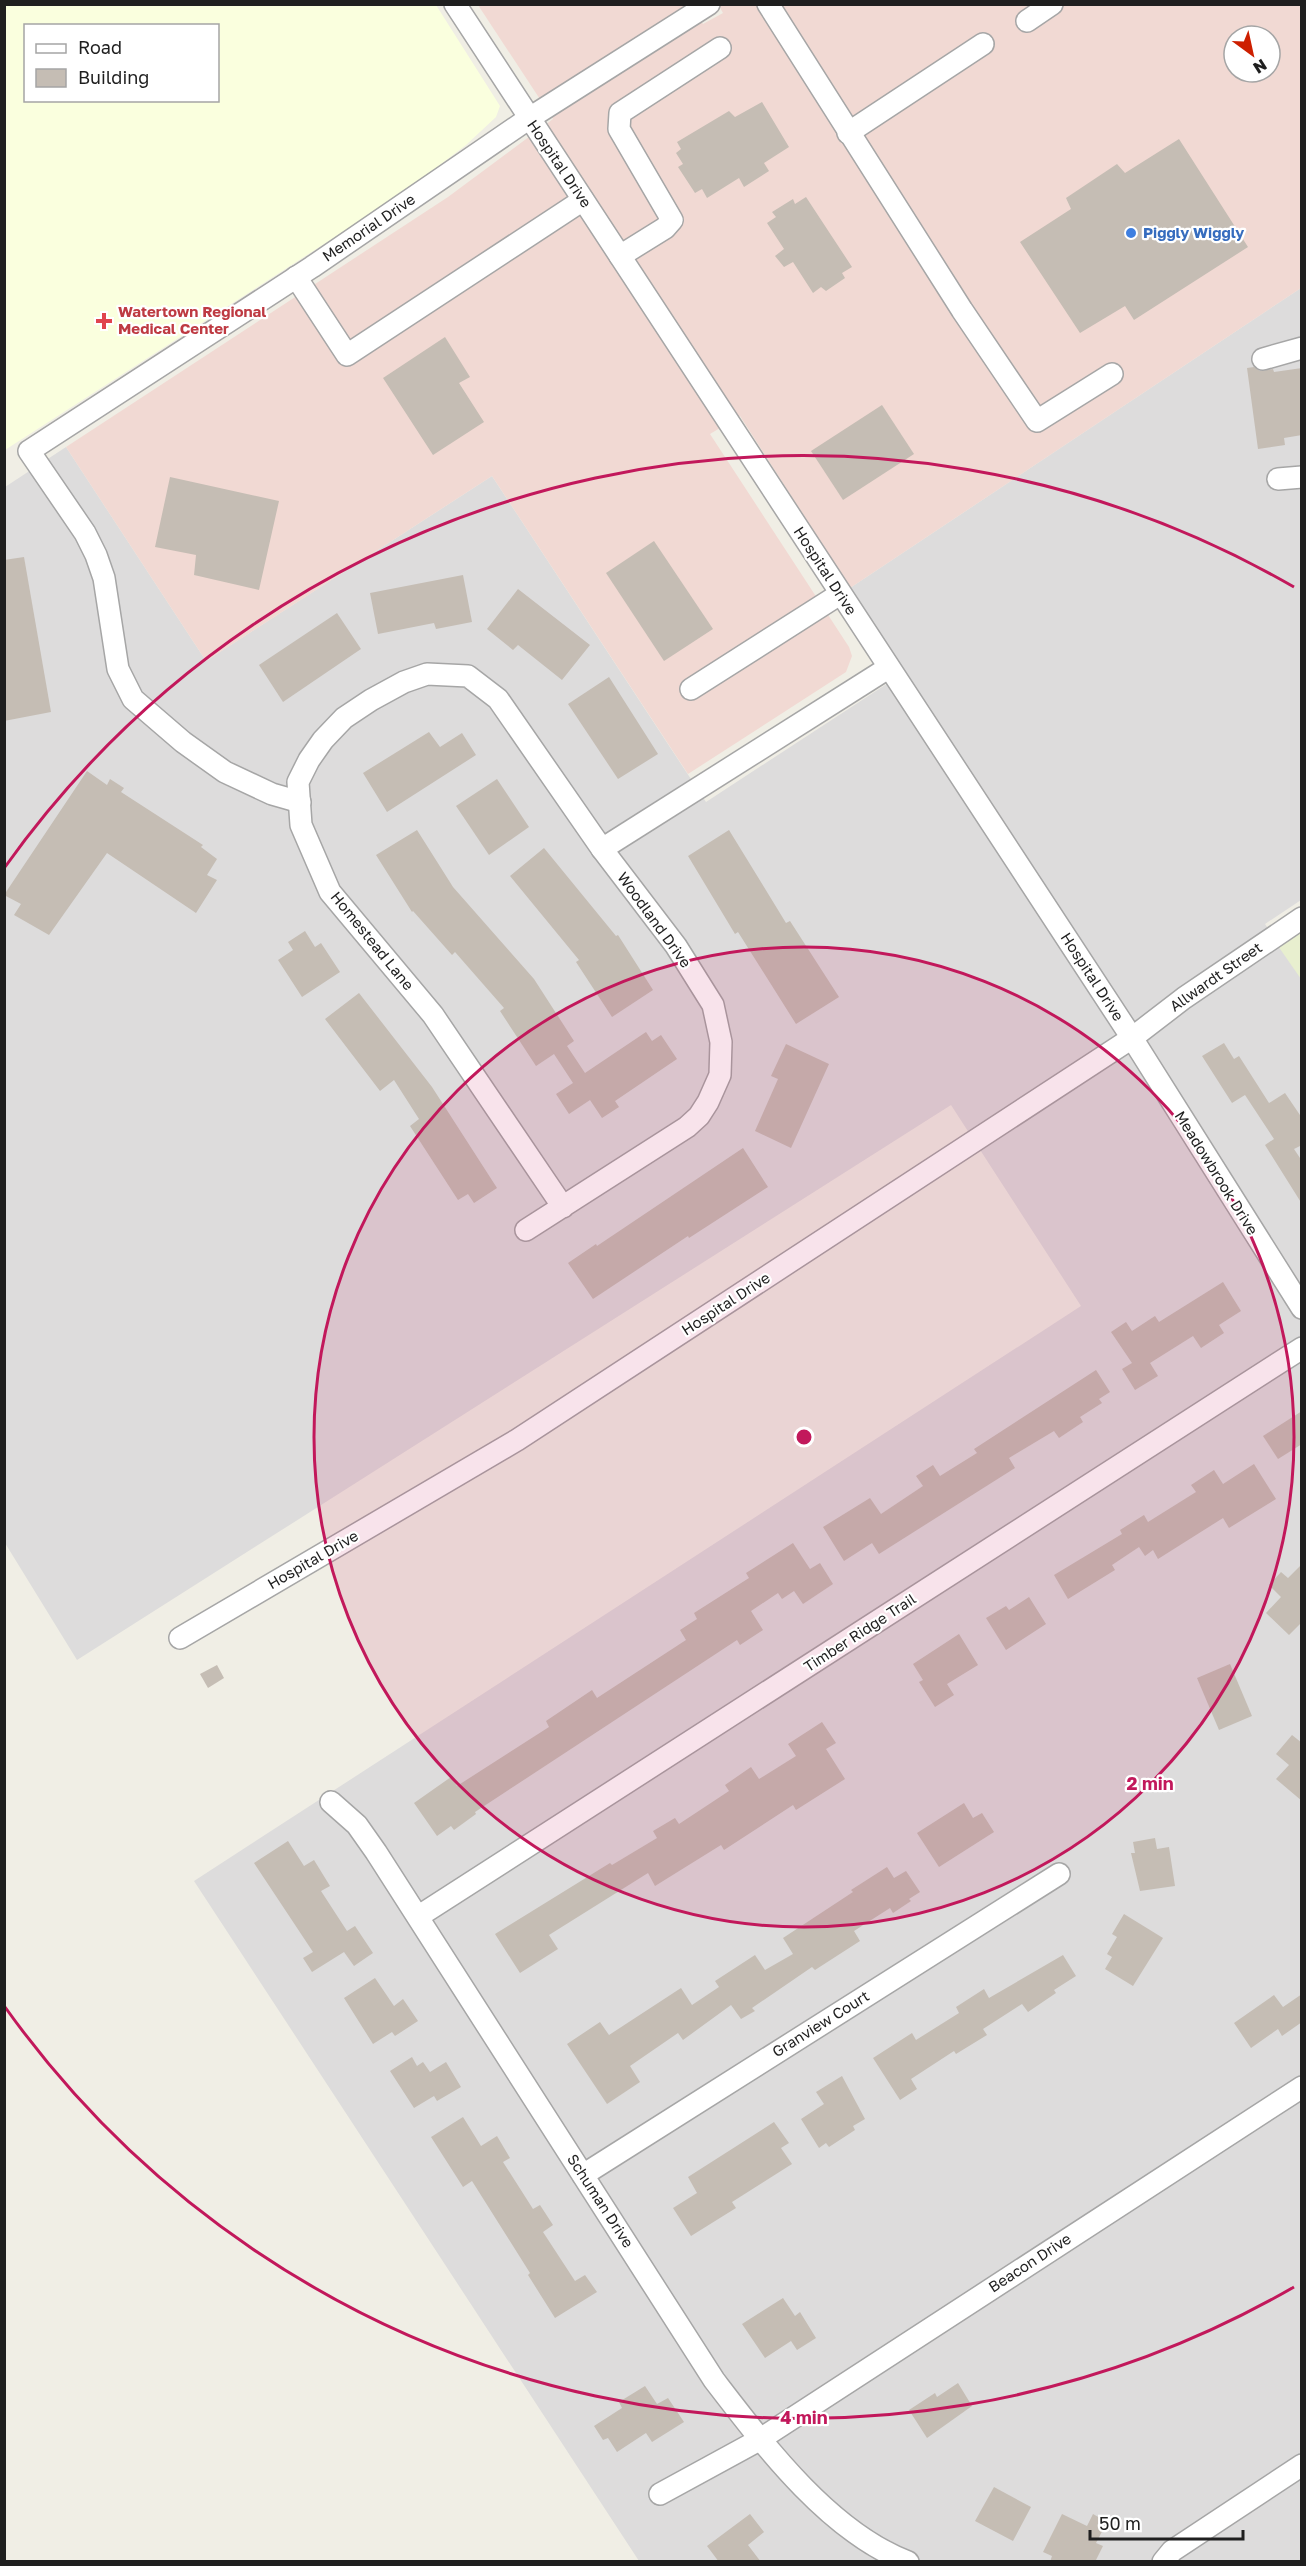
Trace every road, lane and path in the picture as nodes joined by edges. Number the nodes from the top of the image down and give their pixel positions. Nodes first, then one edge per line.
1 (455, 4) edge
2 (709, 4) edge
3 (768, 4) edge
4 (1052, 4) edge
5 (1027, 21) dead end
6 (982, 44) dead end
7 (720, 48) dead end
8 (528, 118) junction
9 (848, 133) junction
10 (583, 200) junction
11 (620, 256) junction
12 (296, 277) junction
13 (1302, 348) edge
14 (1263, 359) dead end
15 (1112, 374) dead end
16 (1302, 477) edge
17 (1278, 479) dead end
18 (840, 594) junction
19 (888, 668) junction
20 (692, 689) dead end
21 (300, 802) junction
22 (602, 849) junction
23 (1302, 918) edge
24 (1132, 1038) junction
25 (563, 1207) junction
26 (526, 1230) dead end
27 (1302, 1308) edge
28 (1302, 1348) edge
29 (180, 1638) dead end
30 (332, 1802) dead end
31 (1059, 1874) dead end
32 (419, 1916) junction
33 (1302, 2088) edge
34 (583, 2175) junction
35 (759, 2439) junction
36 (1302, 2465) edge
37 (660, 2494) dead end
38 (908, 2562) edge
39 (1163, 2562) edge

1 - 8 street, Hospital Drive
2 - 8 street, Memorial Drive
3 - 9 street
4 - 5 street
6 - 9 street
7 - 11 street
8 - 10 street, Hospital Drive
8 - 12 street, Memorial Drive
9 - 15 street
10 - 11 street, Hospital Drive
10 - 12 street
11 - 18 street, Hospital Drive
12 - 21 street, Memorial Drive
13 - 14 street
16 - 17 street
18 - 19 street, Hospital Drive
18 - 20 street
19 - 22 street
19 - 24 street, Hospital Drive
21 - 22 street, Homestead Lane
21 - 25 street, Homestead Lane
22 - 25 street, Woodland Drive
23 - 24 street, Allwardt Street
24 - 27 street, Meadowbrook Drive
24 - 29 street, Hospital Drive
25 - 26 street, Woodland Drive
28 - 32 street, Timber Ridge Trail
30 - 32 street, Schuman Drive
31 - 34 street, Granview Court
32 - 34 street, Schuman Drive
33 - 35 street, Beacon Drive
34 - 35 street, Schuman Drive
35 - 37 street, Beacon Drive
35 - 38 street, Schuman Drive
36 - 39 street

